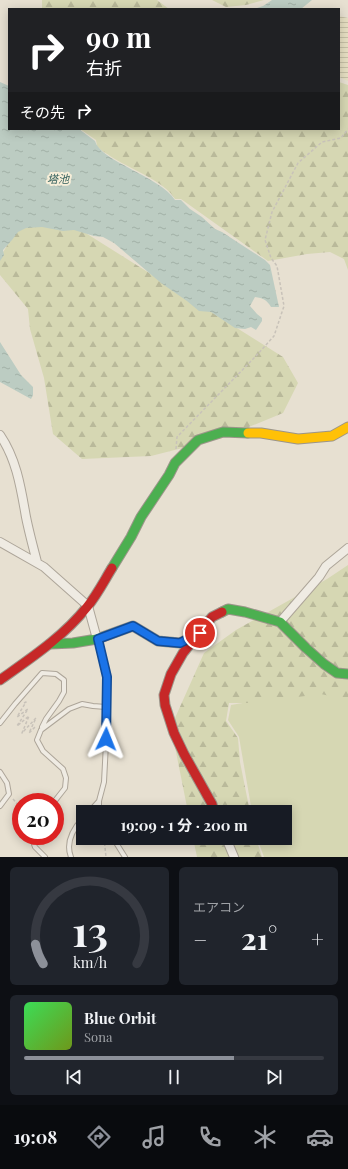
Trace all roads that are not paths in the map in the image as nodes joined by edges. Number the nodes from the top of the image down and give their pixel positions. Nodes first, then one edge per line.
1 (348, 427) edge
2 (0, 436) edge
3 (0, 542) edge
4 (348, 548) edge
5 (37, 562) junction
6 (88, 606) junction
7 (280, 622) junction
8 (200, 633) junction
9 (98, 639) junction
10 (50, 644) junction
11 (348, 674) edge
12 (0, 680) edge
13 (106, 707) junction
14 (0, 724) edge
15 (41, 730) junction
16 (0, 772) edge
17 (61, 793) edge
18 (100, 801) junction
19 (96, 805) edge
20 (100, 805) edge
21 (212, 805) edge
22 (0, 806) edge
23 (76, 826) edge
24 (33, 845) edge
25 (117, 845) edge
26 (229, 845) edge
27 (45, 857) edge
28 (71, 857) edge
29 (125, 857) edge
30 (234, 857) edge

1 - 6 street
2 - 5 street
3 - 5 street
4 - 7 street
5 - 6 street
6 - 9 street
6 - 10 street
7 - 8 street
7 - 11 street
8 - 9 street
8 - 21 street
9 - 10 street
9 - 13 lane
10 - 12 street
13 - 15 lane
13 - 18 lane
14 - 15 lane
15 - 17 lane
16 - 22 lane
18 - 19 lane
18 - 20 lane
23 - 28 lane
24 - 27 lane
25 - 29 lane
26 - 30 street

